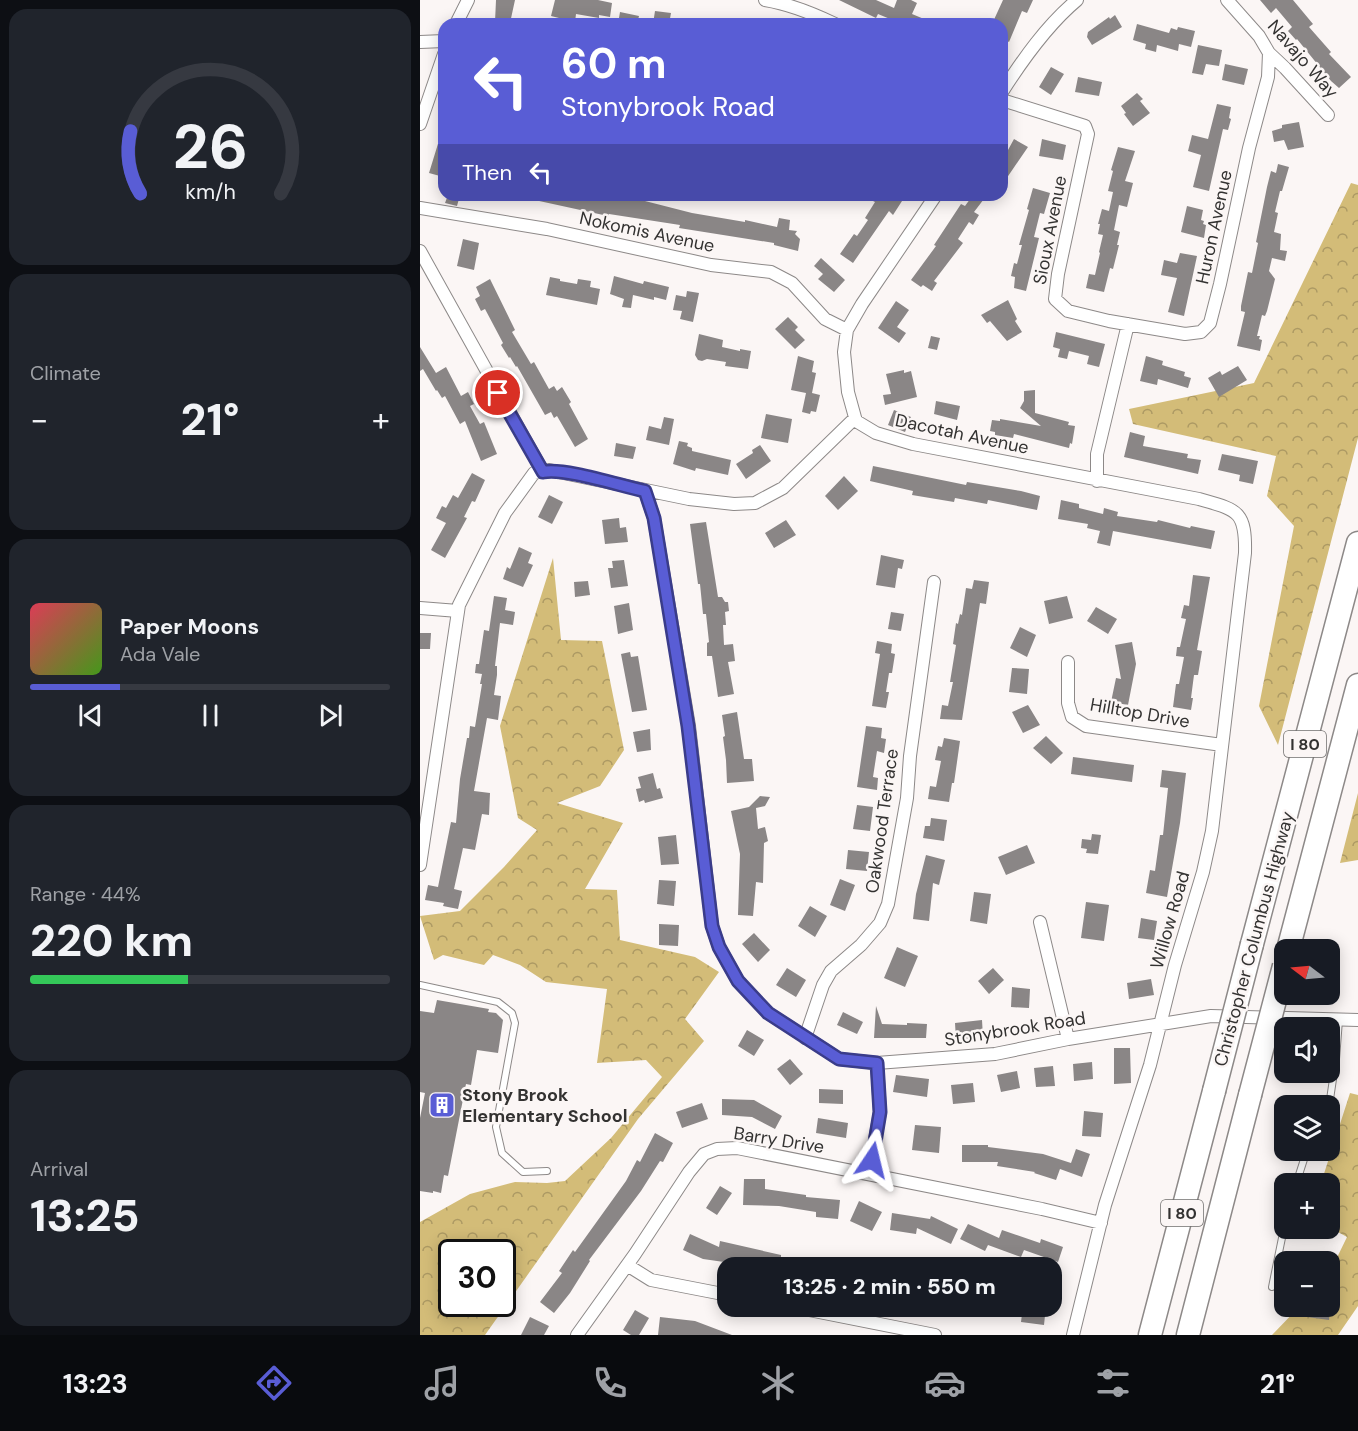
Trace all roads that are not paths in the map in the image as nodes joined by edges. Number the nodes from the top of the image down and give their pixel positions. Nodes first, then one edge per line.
1 (468, 0) edge
2 (765, 0) edge
3 (1077, 0) edge
4 (1227, 0) edge
5 (459, 18) edge
6 (822, 18) edge
7 (438, 41) edge
8 (420, 42) edge
9 (1269, 53) junction
10 (438, 72) edge
11 (1008, 83) edge
12 (1008, 102) edge
13 (1328, 115) dead end
14 (420, 124) edge
15 (932, 201) edge
16 (420, 207) edge
17 (420, 250) edge
18 (1128, 324) junction
19 (847, 330) junction
20 (855, 418) junction
21 (543, 472) junction
22 (1097, 481) junction
23 (645, 491) junction
24 (1232, 509) joint
25 (1358, 543) edge
26 (934, 582) dead end
27 (420, 608) edge
28 (458, 611) junction
29 (1068, 663) dead end
30 (1358, 685) edge
31 (1222, 745) junction
32 (425, 798) edge
33 (420, 865) edge
34 (1040, 921) dead end
35 (1291, 939) edge
36 (420, 985) edge
37 (1274, 1004) edge
38 (1274, 1017) edge
39 (1340, 1019) edge
40 (1358, 1020) edge
41 (1161, 1023) junction
42 (805, 1038) junction
43 (1068, 1039) junction
44 (877, 1063) junction
45 (547, 1170) dead end
46 (869, 1174) junction
47 (1101, 1223) junction
48 (1282, 1239) edge
49 (627, 1265) junction
50 (1272, 1287) dead end
51 (717, 1293) edge
52 (844, 1317) edge
53 (577, 1335) edge
54 (935, 1335) edge
55 (1073, 1335) edge
56 (1150, 1335) edge
57 (1188, 1335) edge

1 - 5 street
2 - 6 street
3 - 11 street
4 - 9 street, Navajo Way
7 - 8 street
9 - 13 street, Navajo Way
9 - 18 street, Huron Avenue
10 - 14 street
12 - 18 street, Sioux Avenue
15 - 19 street
16 - 19 street, Nokomis Avenue
17 - 21 street
18 - 22 street
19 - 20 street
20 - 22 street, Dacotah Avenue
20 - 23 street
21 - 23 street
21 - 28 street
22 - 24 street, Dacotah Avenue
23 - 42 street, Stonybrook Road
24 - 31 street, Willow Road
25 - 56 highway, Christopher Columbus Highway / I 80, bridge
26 - 42 street, Oakwood Terrace
27 - 28 street
28 - 32 street
29 - 31 street, Hilltop Drive
30 - 35 highway, Christopher Columbus Highway / I 80
31 - 41 street, Willow Road
32 - 33 street
34 - 43 street
36 - 45 lane
37 - 57 highway, Christopher Columbus Highway / I 80, bridge
38 - 41 street, Stonybrook Road
39 - 40 street, Stonybrook Road
41 - 43 street, Stonybrook Road
41 - 47 street, Willow Road
42 - 44 street, Stonybrook Road
43 - 44 street, Stonybrook Road
44 - 46 street
46 - 47 street, Barry Drive
46 - 49 street, Barry Drive
47 - 55 street, Willow Road
48 - 50 lane
49 - 51 street
49 - 53 street, Barry Drive
52 - 54 street

